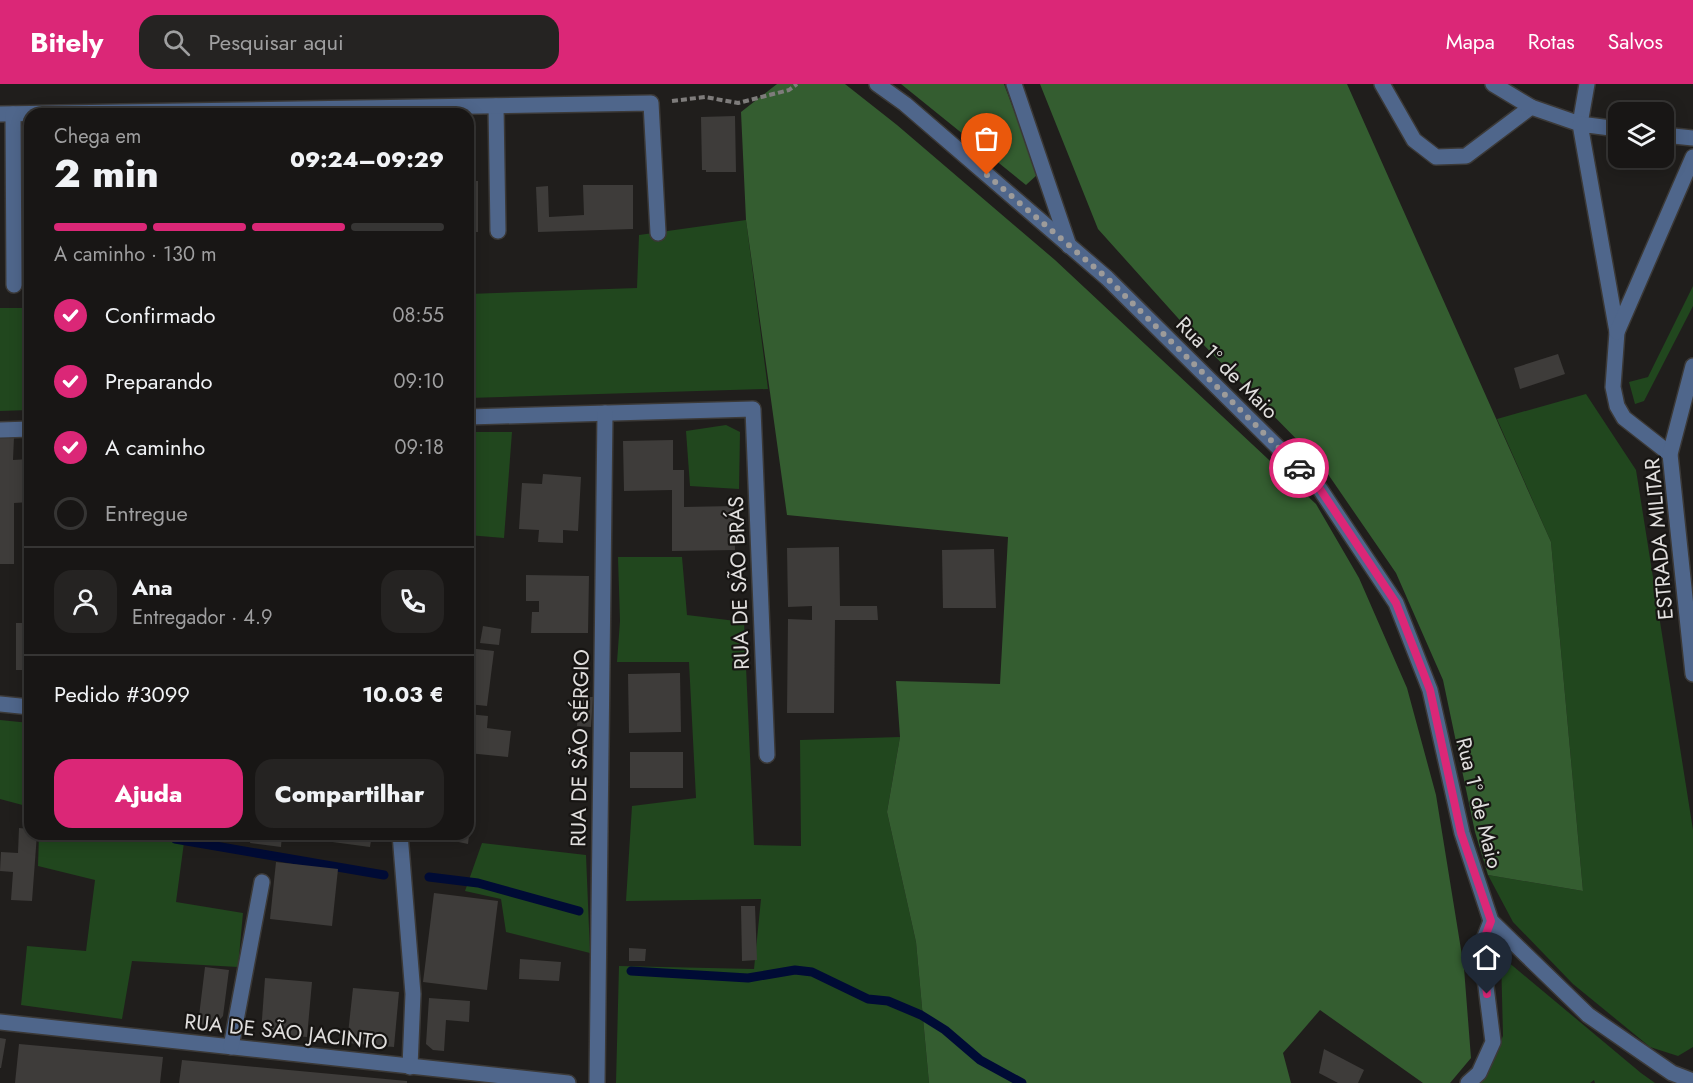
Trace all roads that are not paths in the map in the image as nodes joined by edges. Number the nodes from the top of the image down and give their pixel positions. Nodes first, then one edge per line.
1 (877, 84) edge
2 (1014, 84) edge
3 (1382, 84) edge
4 (1493, 84) edge
5 (1587, 84) edge
6 (496, 106) junction
7 (1531, 107) junction
8 (433, 108) edge
9 (7, 114) edge
10 (24, 114) edge
11 (1580, 124) junction
12 (1608, 128) edge
13 (1674, 136) edge
14 (1693, 138) edge
15 (1693, 157) edge
16 (498, 231) dead end
17 (658, 233) dead end
18 (1069, 246) junction
19 (14, 285) dead end
20 (1617, 332) junction
21 (1693, 366) edge
22 (605, 413) junction
23 (474, 417) edge
24 (24, 429) edge
25 (0, 430) edge
26 (1670, 454) junction
27 (1693, 674) edge
28 (0, 704) edge
29 (24, 706) edge
30 (768, 755) dead end
31 (400, 840) edge
32 (261, 882) dead end
33 (1491, 921) junction
34 (0, 1022) edge
35 (231, 1047) junction
36 (410, 1067) junction
37 (1693, 1082) edge
38 (568, 1083) edge
39 (597, 1083) edge
40 (1468, 1083) edge

1 - 18 street, Rua 1º de Maio
2 - 18 street
3 - 7 street
4 - 7 street
5 - 11 street
6 - 8 street
6 - 16 street
6 - 17 street
7 - 11 street
9 - 10 street
9 - 19 street
11 - 12 street
11 - 20 street
13 - 14 street
15 - 20 street
18 - 33 street, Rua 1º de Maio
20 - 26 street
21 - 26 street, ESTRADA MILITAR
22 - 23 street
22 - 30 street, RUA DE SÃO BRÁS
22 - 39 street, RUA DE SÃO SÉRGIO
24 - 25 street
26 - 27 street, ESTRADA MILITAR
28 - 29 street
31 - 36 street
32 - 35 street
33 - 37 street, Rua 1º de Maio
33 - 40 street
34 - 35 street, RUA DE SÃO JACINTO
35 - 36 street, RUA DE SÃO JACINTO
36 - 38 street, RUA DE SÃO JACINTO

